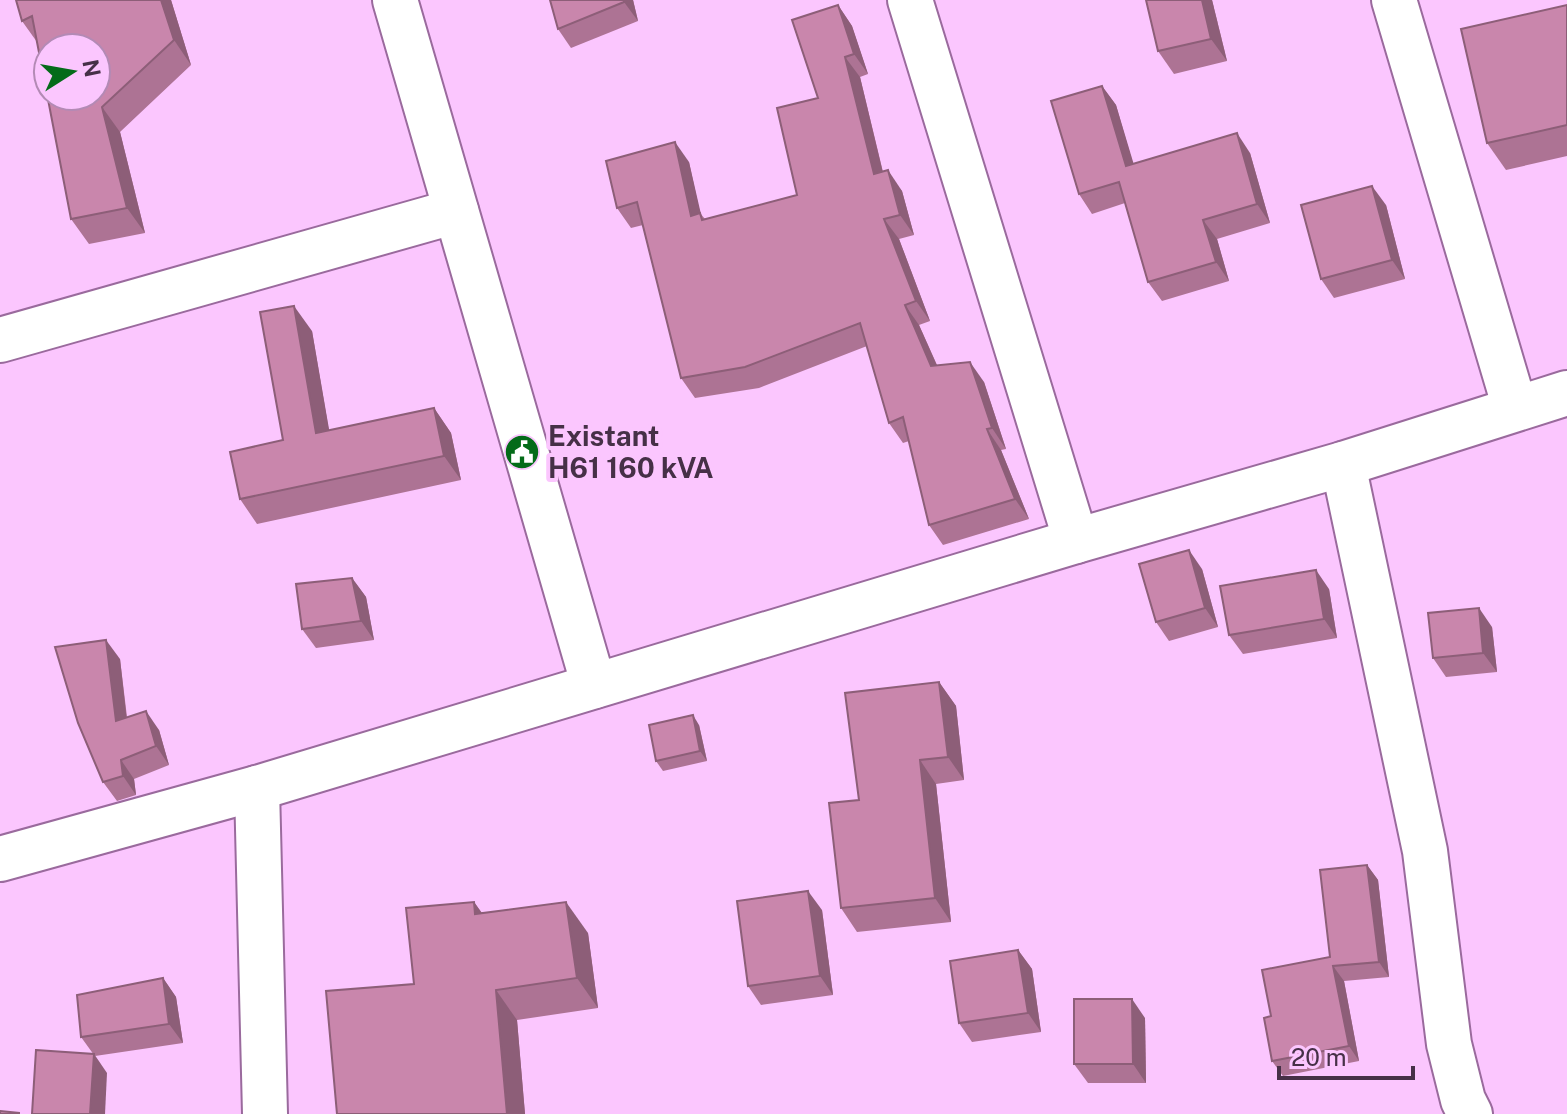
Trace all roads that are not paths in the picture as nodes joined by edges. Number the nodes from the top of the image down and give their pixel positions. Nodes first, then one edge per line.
1 (395, 0) edge
2 (910, 0) edge
3 (1394, 0) edge
4 (456, 211) junction
5 (0, 340) edge
6 (1567, 393) edge
7 (1515, 408) junction
8 (1343, 464) junction
9 (1076, 541) junction
10 (594, 686) junction
11 (257, 788) junction
12 (0, 859) edge
13 (265, 1114) edge
14 (1470, 1114) edge

1 - 4 street
2 - 9 street
3 - 7 street
4 - 5 street
4 - 10 street
6 - 7 street
7 - 8 street
8 - 9 street
8 - 14 street
9 - 10 street
10 - 11 street
11 - 12 street
11 - 13 street

